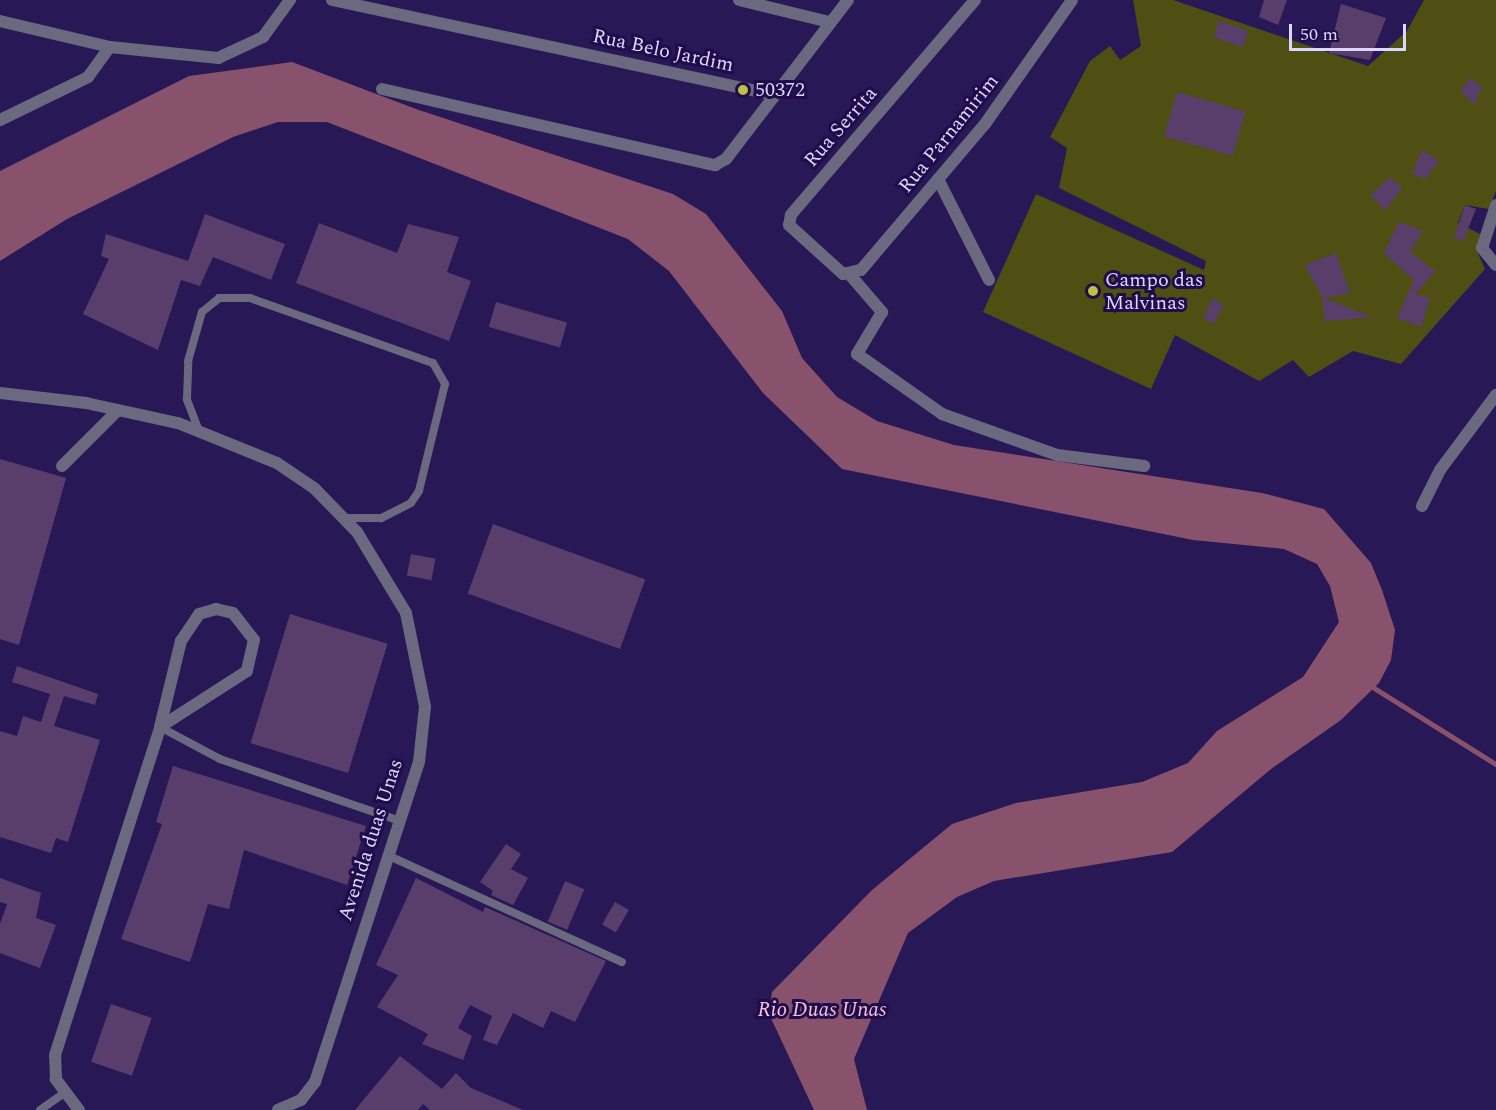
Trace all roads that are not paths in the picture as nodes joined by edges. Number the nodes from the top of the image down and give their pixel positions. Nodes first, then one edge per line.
1 (290, 0) edge
2 (332, 0) edge
3 (739, 0) edge
4 (848, 0) edge
5 (975, 0) edge
6 (1072, 0) edge
7 (0, 21) edge
8 (829, 22) junction
9 (110, 47) junction
10 (382, 89) dead end
11 (772, 94) junction
12 (0, 120) edge
13 (938, 179) junction
14 (1496, 205) edge
15 (1496, 265) edge
16 (847, 275) junction
17 (989, 280) dead end
18 (0, 393) edge
19 (1496, 395) edge
20 (118, 410) junction
21 (199, 431) junction
22 (63, 466) dead end
23 (1144, 466) dead end
24 (1422, 506) dead end
25 (343, 518) junction
26 (160, 727) junction
27 (400, 821) junction
28 (387, 855) junction
29 (622, 962) dead end
30 (64, 1093) junction
31 (40, 1110) edge
32 (79, 1110) edge
33 (278, 1110) edge

1 - 9 street
2 - 11 street, Rua Belo Jardim
3 - 8 street
4 - 8 street
5 - 16 street, Rua Serrita
6 - 13 street, Rua Parnamirim
7 - 9 street
8 - 11 street
9 - 12 street
10 - 11 street
13 - 16 street, Rua Parnamirim
13 - 17 street
14 - 15 street
16 - 23 street
18 - 20 street, Avenida duas Unas
19 - 24 street
20 - 21 street, Avenida duas Unas
20 - 22 street
21 - 25 street, Avenida duas Unas
21 - 25 lane
25 - 27 street, Avenida duas Unas
26 - 26 street
26 - 27 lane
26 - 30 street
27 - 28 street, Avenida duas Unas
28 - 29 lane
28 - 33 street, Avenida duas Unas
30 - 31 lane
30 - 32 street

